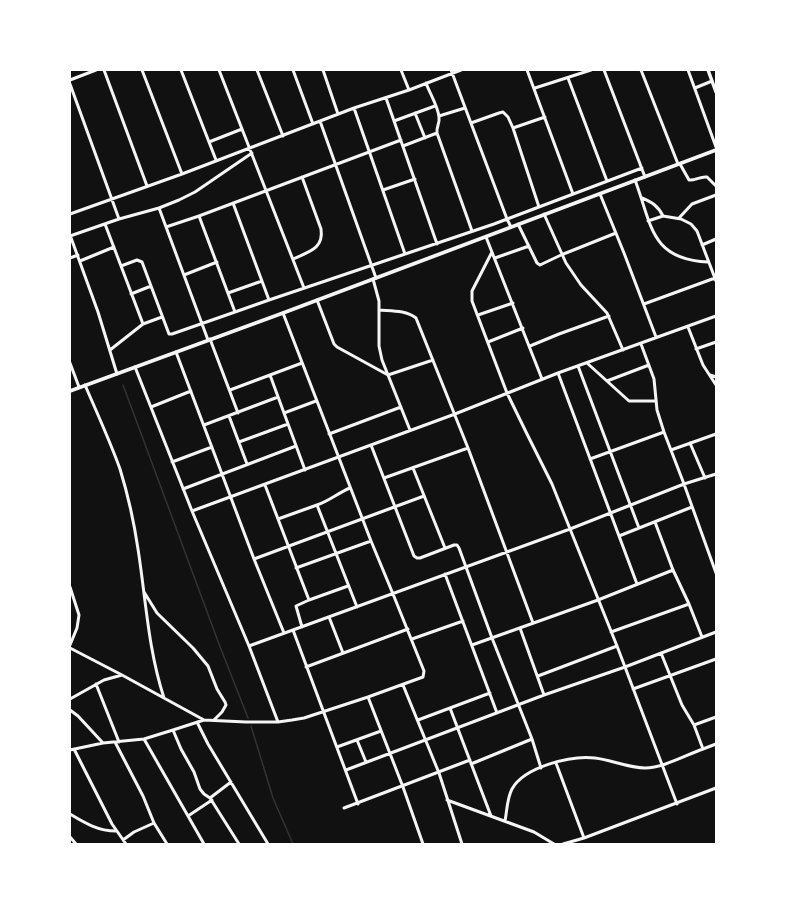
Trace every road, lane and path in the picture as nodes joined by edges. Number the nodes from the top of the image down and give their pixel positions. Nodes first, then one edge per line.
1 (96, 70) edge
2 (104, 70) edge
3 (142, 70) edge
4 (182, 70) edge
5 (219, 70) edge
6 (257, 70) edge
7 (294, 70) edge
8 (323, 70) edge
9 (402, 70) edge
10 (461, 70) edge
11 (532, 70) edge
12 (591, 70) edge
13 (604, 70) edge
14 (641, 70) edge
15 (688, 70) edge
16 (708, 70) edge
17 (89, 71) edge
18 (527, 71) edge
19 (452, 72) edge
20 (568, 78) junction
21 (70, 80) edge
22 (712, 81) junction
23 (426, 83) junction
24 (70, 84) edge
25 (535, 88) junction
26 (695, 88) junction
27 (409, 90) junction
28 (716, 92) edge
29 (386, 98) junction
30 (435, 106) junction
31 (354, 108) junction
32 (465, 108) junction
33 (415, 113) junction
34 (338, 114) junction
35 (439, 116) junction
36 (545, 117) junction
37 (320, 121) junction
38 (394, 121) junction
39 (471, 123) junction
40 (313, 124) junction
41 (512, 128) junction
42 (242, 129) junction
43 (436, 133) junction
44 (282, 136) junction
45 (425, 138) junction
46 (401, 140) junction
47 (209, 142) junction
48 (403, 146) junction
49 (716, 147) edge
50 (250, 148) junction
51 (716, 150) edge
52 (370, 151) junction
53 (252, 153) junction
54 (216, 160) junction
55 (335, 164) junction
56 (679, 164) junction
57 (642, 168) junction
58 (182, 174) junction
59 (302, 177) junction
60 (645, 177) junction
61 (415, 179) junction
62 (635, 180) junction
63 (606, 181) junction
64 (148, 186) junction
65 (716, 186) edge
66 (267, 190) junction
67 (383, 190) junction
68 (573, 194) junction
69 (600, 194) junction
70 (716, 195) edge
71 (642, 198) junction
72 (111, 199) junction
73 (233, 203) junction
74 (539, 207) junction
75 (158, 208) junction
76 (70, 214) edge
77 (544, 214) junction
78 (199, 216) junction
79 (663, 216) junction
80 (679, 218) junction
81 (119, 219) junction
82 (507, 219) junction
83 (648, 221) junction
84 (105, 224) junction
85 (518, 224) junction
86 (166, 227) junction
87 (511, 227) junction
88 (472, 231) junction
89 (616, 233) junction
90 (70, 236) edge
91 (486, 237) junction
92 (716, 239) edge
93 (438, 244) junction
94 (702, 245) junction
95 (529, 246) junction
96 (114, 247) junction
97 (492, 252) junction
98 (405, 254) junction
99 (78, 255) junction
100 (561, 255) junction
101 (70, 258) edge
102 (495, 258) junction
103 (293, 259) junction
104 (80, 261) junction
105 (217, 262) junction
106 (708, 262) junction
107 (371, 265) junction
108 (121, 266) junction
109 (184, 275) junction
110 (375, 279) junction
111 (715, 280) edge
112 (262, 281) junction
113 (151, 286) junction
114 (304, 288) junction
115 (228, 293) junction
116 (131, 294) junction
117 (269, 300) junction
118 (317, 300) junction
119 (513, 303) junction
120 (644, 304) junction
121 (379, 310) junction
122 (235, 312) junction
123 (282, 313) junction
124 (478, 315) junction
125 (609, 316) junction
126 (716, 316) edge
127 (162, 317) junction
128 (143, 324) junction
129 (202, 324) junction
130 (688, 327) junction
131 (523, 328) junction
132 (656, 337) junction
133 (209, 340) junction
134 (488, 342) junction
135 (716, 342) edge
136 (641, 344) junction
137 (530, 346) junction
138 (696, 349) junction
139 (110, 350) junction
140 (623, 350) junction
141 (176, 352) junction
142 (433, 360) junction
143 (70, 362) edge
144 (302, 363) junction
145 (587, 363) junction
146 (649, 365) junction
147 (578, 366) junction
148 (135, 367) junction
149 (558, 373) junction
150 (117, 374) junction
151 (270, 375) junction
152 (388, 375) junction
153 (710, 375) junction
154 (716, 377) edge
155 (542, 379) junction
156 (607, 381) junction
157 (716, 384) edge
158 (85, 385) junction
159 (79, 388) junction
160 (230, 390) junction
161 (70, 391) edge
162 (191, 391) junction
163 (507, 393) junction
164 (278, 397) junction
165 (316, 401) junction
166 (656, 401) junction
167 (151, 407) junction
168 (401, 407) junction
169 (238, 413) junction
170 (284, 413) junction
171 (455, 414) junction
172 (229, 416) junction
173 (288, 424) junction
174 (204, 425) junction
175 (410, 430) junction
176 (664, 432) junction
177 (329, 434) junction
178 (716, 434) edge
179 (239, 442) junction
180 (690, 443) junction
181 (371, 445) junction
182 (296, 446) junction
183 (212, 447) junction
184 (468, 448) junction
185 (671, 450) junction
186 (609, 452) junction
187 (338, 458) junction
188 (590, 459) junction
189 (172, 462) junction
190 (247, 464) junction
191 (413, 468) junction
192 (305, 470) junction
193 (223, 474) junction
194 (716, 474) edge
195 (384, 478) junction
196 (704, 478) junction
197 (684, 484) junction
198 (265, 485) junction
199 (350, 488) junction
200 (183, 489) junction
201 (424, 496) junction
202 (232, 497) junction
203 (317, 505) junction
204 (630, 506) junction
205 (395, 507) junction
206 (692, 507) junction
207 (192, 511) junction
208 (610, 513) junction
209 (278, 519) junction
210 (362, 520) junction
211 (655, 522) junction
212 (570, 528) junction
213 (638, 528) junction
214 (327, 532) junction
215 (619, 536) junction
216 (371, 541) junction
217 (288, 546) junction
218 (445, 548) junction
219 (507, 552) junction
220 (335, 554) junction
221 (254, 559) junction
222 (467, 567) junction
223 (296, 568) junction
224 (673, 570) junction
225 (716, 572) edge
226 (445, 574) junction
227 (637, 584) junction
228 (348, 586) junction
229 (70, 587) edge
230 (142, 590) junction
231 (393, 594) junction
232 (309, 600) junction
233 (598, 600) junction
234 (689, 604) junction
235 (357, 607) junction
236 (329, 617) junction
237 (462, 621) junction
238 (533, 623) junction
239 (302, 627) junction
240 (520, 628) junction
241 (408, 629) junction
242 (293, 630) junction
243 (611, 632) junction
244 (716, 632) edge
245 (284, 633) junction
246 (702, 637) junction
247 (492, 638) junction
248 (412, 639) junction
249 (70, 645) edge
250 (472, 645) junction
251 (249, 646) junction
252 (617, 646) junction
253 (70, 648) edge
254 (343, 653) junction
255 (661, 653) junction
256 (716, 658) edge
257 (306, 667) junction
258 (625, 667) junction
259 (122, 675) junction
260 (538, 676) junction
261 (670, 676) junction
262 (96, 684) junction
263 (403, 685) junction
264 (633, 690) junction
265 (490, 693) junction
266 (544, 695) junction
267 (368, 697) junction
268 (164, 698) junction
269 (70, 700) edge
270 (519, 705) junction
271 (450, 708) junction
272 (70, 710) edge
273 (323, 712) junction
274 (497, 713) junction
275 (716, 717) edge
276 (204, 720) junction
277 (214, 720) junction
278 (418, 720) junction
279 (197, 722) junction
280 (278, 722) junction
281 (694, 725) junction
282 (458, 727) junction
283 (173, 730) junction
284 (381, 731) junction
285 (144, 739) junction
286 (426, 739) junction
287 (357, 740) junction
288 (532, 740) junction
289 (115, 742) junction
290 (119, 742) junction
291 (103, 743) junction
292 (716, 744) edge
293 (337, 747) junction
294 (703, 749) junction
295 (72, 750) edge
296 (390, 753) junction
297 (366, 762) junction
298 (471, 762) junction
299 (556, 763) junction
300 (661, 765) junction
301 (541, 768) junction
302 (346, 770) junction
303 (438, 773) junction
304 (232, 782) junction
305 (403, 787) junction
306 (716, 788) edge
307 (211, 799) junction
308 (447, 800) junction
309 (358, 804) junction
310 (677, 804) junction
311 (344, 808) dead end
312 (70, 814) edge
313 (188, 816) junction
314 (492, 816) junction
315 (505, 821) junction
316 (154, 823) junction
317 (116, 831) junction
318 (70, 837) edge
319 (584, 838) junction
320 (123, 840) junction
321 (76, 844) edge
322 (126, 844) edge
323 (167, 844) edge
324 (204, 844) edge
325 (239, 844) edge
326 (268, 844) edge
327 (423, 844) edge
328 (462, 844) edge
329 (554, 844) edge
330 (562, 844) edge

1 - 17 street
2 - 64 street
3 - 58 street
4 - 47 street
5 - 42 street
6 - 44 street
7 - 40 street
8 - 34 street
9 - 27 street
10 - 19 street
11 - 18 street
12 - 20 street
13 - 57 street
14 - 56 street
15 - 26 street
16 - 22 street
17 - 21 street
18 - 25 street
19 - 23 street
19 - 32 street
20 - 25 street
20 - 63 street
22 - 26 street
22 - 28 street
23 - 27 street
23 - 30 street
24 - 72 street
25 - 36 street
26 - 49 street
27 - 29 street
29 - 31 street
29 - 38 street
30 - 33 street
30 - 35 street
31 - 34 street
31 - 52 street
32 - 35 street
32 - 39 street
33 - 38 street
33 - 45 street
34 - 37 street
35 - 43 street
36 - 41 street
36 - 68 street
37 - 40 street
37 - 55 street
38 - 46 street
39 - 41 street
39 - 82 street
40 - 44 street
41 - 74 street
42 - 47 street
42 - 50 street
43 - 45 street
43 - 88 street
44 - 50 street
45 - 48 street
46 - 48 street
46 - 52 street
47 - 54 street
48 - 61 street
50 - 53 street
50 - 54 street
51 - 56 street
52 - 55 street
52 - 67 street
53 - 66 street
53 - 75 street
54 - 58 street
55 - 59 street
55 - 107 street
56 - 60 street
56 - 65 street
57 - 60 street
57 - 63 street
58 - 64 street
59 - 66 street
59 - 103 street
60 - 62 street
61 - 67 street
61 - 93 street
62 - 69 street
62 - 71 street
63 - 68 street
64 - 72 street
66 - 73 street
66 - 103 street
67 - 98 street
68 - 74 street
69 - 77 street
69 - 89 street
70 - 80 street
71 - 79 street
71 - 83 street
72 - 76 street
72 - 81 street
73 - 78 street
73 - 112 street
74 - 82 street
75 - 81 street
75 - 86 street
77 - 85 street
77 - 100 street
78 - 86 street
78 - 105 street
79 - 80 street
79 - 83 street
80 - 94 street
81 - 84 street
82 - 87 street
82 - 88 street
83 - 106 street
84 - 90 street
84 - 96 street
85 - 87 street
85 - 95 street
86 - 109 street
87 - 91 street
88 - 93 street
89 - 100 street
89 - 120 street
90 - 99 street
91 - 97 street
91 - 110 street
92 - 94 street
93 - 98 street
94 - 106 street
95 - 100 street
95 - 102 street
96 - 104 street
96 - 108 street
97 - 102 street
97 - 124 street
98 - 107 street
99 - 101 street
99 - 104 street
100 - 125 street
102 - 119 street
103 - 114 street
104 - 139 street
105 - 109 street
105 - 115 street
106 - 111 street
107 - 110 street
107 - 114 street
108 - 113 street
108 - 116 street
109 - 129 street
110 - 118 street
110 - 121 street
111 - 120 street
112 - 115 street
112 - 117 street
113 - 116 street
113 - 127 street
114 - 117 street
115 - 122 street
116 - 128 street
117 - 122 street
118 - 123 street
118 - 152 street
119 - 124 street
119 - 131 street
120 - 132 street
121 - 142 street
121 - 152 street
122 - 129 street
123 - 133 street
123 - 144 street
124 - 134 street
125 - 137 street
125 - 140 street
126 - 130 street
127 - 128 street
127 - 129 street
128 - 139 street
129 - 133 street
130 - 132 street
130 - 138 street
131 - 134 street
131 - 137 street
132 - 136 street
133 - 141 street
133 - 160 street
134 - 163 street
135 - 138 street
136 - 140 street
136 - 146 street
137 - 155 street
138 - 153 street
139 - 150 street
140 - 145 street
141 - 148 street
141 - 162 street
142 - 152 street
142 - 171 street
143 - 159 street
144 - 151 street
144 - 165 street
145 - 147 street
145 - 156 street
146 - 156 street
146 - 166 street
147 - 149 street
147 - 186 street
148 - 150 street
148 - 167 street
149 - 155 street
149 - 188 street
150 - 158 street
151 - 160 street
151 - 164 street
152 - 168 street
153 - 154 street
153 - 157 street
155 - 163 street
156 - 166 street
158 - 159 street
158 - 230 street
159 - 161 street
160 - 169 street
162 - 167 street
162 - 174 street
163 - 171 street
163 - 212 street
164 - 169 street
164 - 170 street
165 - 170 street
165 - 177 street
166 - 176 street
167 - 189 street
168 - 175 street
168 - 177 street
169 - 172 street
170 - 173 street
171 - 175 street
171 - 184 street
172 - 174 street
172 - 179 street
173 - 179 street
173 - 182 street
174 - 183 street
175 - 181 street
176 - 185 street
176 - 186 street
177 - 187 street
178 - 180 street
179 - 190 street
180 - 185 street
180 - 196 street
181 - 187 street
181 - 195 street
182 - 190 street
182 - 192 street
183 - 189 street
183 - 193 street
184 - 191 street
184 - 219 street
185 - 197 street
186 - 188 street
186 - 204 street
187 - 192 street
187 - 199 street
188 - 208 street
189 - 200 street
190 - 193 street
191 - 195 street
191 - 201 street
192 - 198 street
193 - 200 street
193 - 202 street
194 - 196 street
195 - 205 street
196 - 197 street
197 - 204 street
197 - 206 street
198 - 202 street
198 - 209 street
199 - 203 street
199 - 210 street
200 - 207 street
201 - 205 street
201 - 218 street
202 - 207 street
202 - 221 street
203 - 209 street
203 - 214 street
204 - 208 street
204 - 213 street
205 - 210 street
205 - 218 street
206 - 211 street
206 - 225 street
207 - 251 street
208 - 212 street
208 - 215 street
209 - 217 street
210 - 214 street
210 - 216 street
211 - 213 street
211 - 224 street
212 - 219 street
212 - 233 street
213 - 215 street
214 - 217 street
214 - 220 street
215 - 227 street
216 - 220 street
216 - 231 street
217 - 221 street
217 - 223 street
218 - 222 street
219 - 222 street
219 - 238 street
220 - 223 street
220 - 228 street
221 - 245 street
222 - 226 street
222 - 247 street
223 - 232 street
224 - 227 street
224 - 234 street
226 - 231 street
226 - 237 street
227 - 233 street
228 - 232 street
228 - 235 street
229 - 249 street
230 - 268 street
230 - 277 street
231 - 235 street
231 - 241 street
232 - 239 street
233 - 238 street
233 - 243 street
234 - 243 street
234 - 246 street
235 - 236 street
236 - 239 street
236 - 254 street
237 - 248 street
237 - 250 street
238 - 240 street
239 - 242 street
240 - 247 street
240 - 260 street
241 - 248 street
241 - 254 street
242 - 245 street
242 - 257 street
243 - 252 street
244 - 246 street
245 - 251 street
246 - 255 street
247 - 250 street
247 - 270 street
248 - 263 street
250 - 265 street
251 - 280 street
252 - 258 street
252 - 260 street
253 - 259 street
254 - 257 street
255 - 258 street
255 - 261 street
256 - 261 street
257 - 273 street
258 - 264 street
258 - 266 street
259 - 262 street
259 - 268 street
260 - 266 street
261 - 264 street
261 - 281 street
262 - 269 street
262 - 290 street
263 - 267 street
263 - 278 street
264 - 300 street
265 - 271 street
265 - 274 street
266 - 270 street
267 - 273 street
267 - 284 street
268 - 276 street
270 - 274 street
270 - 288 street
271 - 278 street
271 - 282 street
272 - 291 street
273 - 280 street
273 - 293 street
274 - 282 street
275 - 281 street
276 - 277 street
276 - 279 street
277 - 280 street
278 - 286 street
279 - 283 street
279 - 304 street
281 - 294 street
282 - 286 street
282 - 298 street
283 - 285 street
283 - 307 street
284 - 287 street
284 - 296 street
285 - 290 street
285 - 313 street
286 - 296 street
286 - 303 street
287 - 293 street
287 - 297 street
288 - 298 street
288 - 301 street
289 - 290 street
289 - 291 street
289 - 316 street
291 - 295 street
292 - 294 street
293 - 302 street
294 - 300 street
295 - 317 street
296 - 297 street
296 - 305 street
297 - 302 street
298 - 303 street
298 - 314 street
299 - 300 street
299 - 301 street
299 - 319 street
300 - 310 street
301 - 315 street
302 - 309 street
303 - 305 street
303 - 308 street
304 - 307 street
304 - 326 street
305 - 309 street
305 - 327 street
306 - 310 street
307 - 313 street
307 - 325 street
308 - 314 street
308 - 328 street
309 - 311 street
310 - 319 street
312 - 317 street
313 - 324 street
314 - 315 street
315 - 329 street
316 - 320 street
316 - 323 street
317 - 320 street
318 - 321 street
319 - 330 street
320 - 322 street

